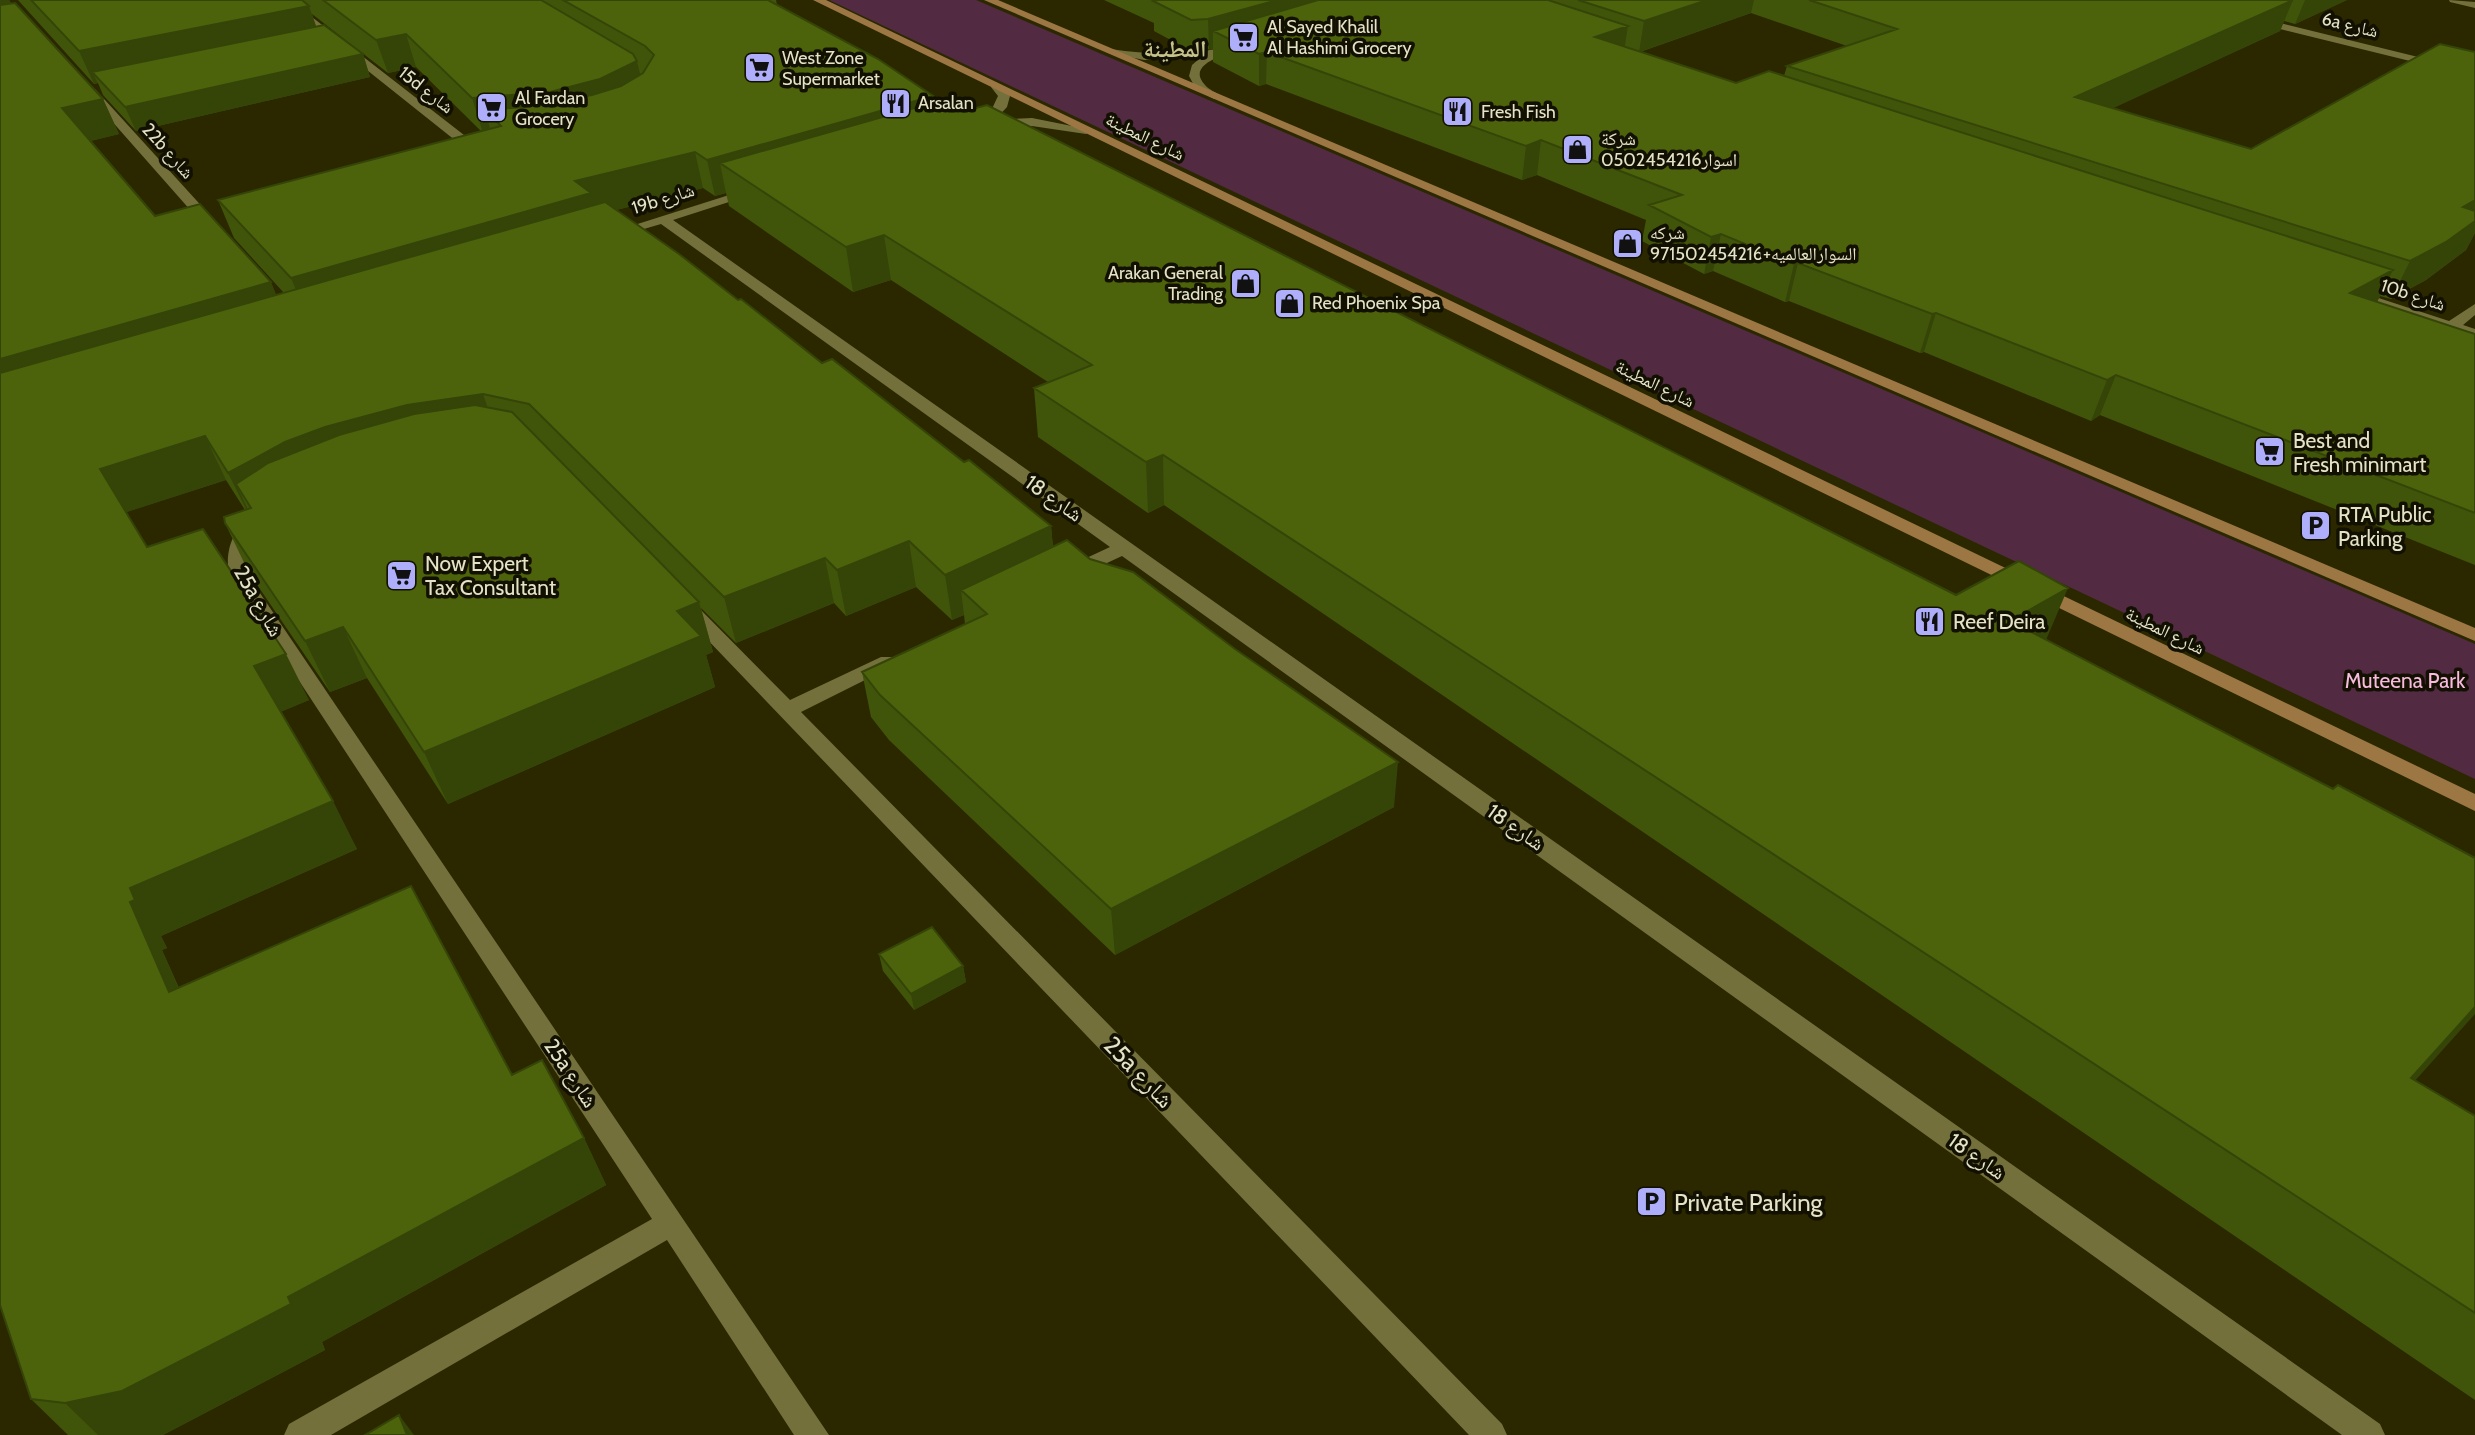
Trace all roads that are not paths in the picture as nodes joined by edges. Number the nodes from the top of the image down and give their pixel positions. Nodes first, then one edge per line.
1 (818, 0) edge
2 (989, 0) edge
3 (2454, 0) edge
4 (294, 4) edge
5 (2475, 5) edge
6 (2241, 16) edge
7 (335, 40) junction
8 (322, 43) edge
9 (1248, 45) edge
10 (1111, 52) junction
11 (1210, 56) junction
12 (2475, 57) edge
13 (2454, 69) junction
14 (2475, 74) edge
15 (92, 87) edge
16 (997, 87) junction
17 (1214, 96) junction
18 (1086, 130) junction
19 (502, 142) edge
20 (766, 188) edge
21 (663, 219) junction
22 (218, 233) edge
23 (596, 239) edge
24 (2332, 286) edge
25 (2475, 308) edge
26 (2452, 326) junction
27 (2475, 334) edge
28 (270, 514) edge
29 (1124, 548) junction
30 (1049, 584) edge
31 (675, 594) edge
32 (2475, 635) edge
33 (911, 650) edge
34 (787, 710) junction
35 (2475, 803) edge
36 (671, 1223) junction
37 (300, 1435) edge
38 (813, 1435) edge
39 (1491, 1435) edge
40 (2369, 1435) edge

1 - 16 street, شارع المطينة
2 - 10 street
3 - 5 street
4 - 7 street, 15d شارع
6 - 13 street, 6a شارع
7 - 8 street
7 - 19 street, 15d شارع
9 - 11 street
10 - 11 street
10 - 17 street
11 - 17 street
12 - 13 street
13 - 14 street, 6a شارع
15 - 22 street, 22b شارع
16 - 18 street, شارع المطينة
16 - 18 street
17 - 32 street
18 - 35 street, شارع المطينة
20 - 21 street, 19b شارع
21 - 23 street, 19b شارع
21 - 29 street, شارع 18
24 - 26 street, 10b شارع
25 - 26 street
26 - 27 street, 10b شارع
28 - 36 street, 25a شارع
29 - 30 street
29 - 40 street, شارع 18
31 - 34 street, 25a شارع
33 - 34 street
34 - 39 street, 25a شارع
36 - 37 street
36 - 38 street, 25a شارع

